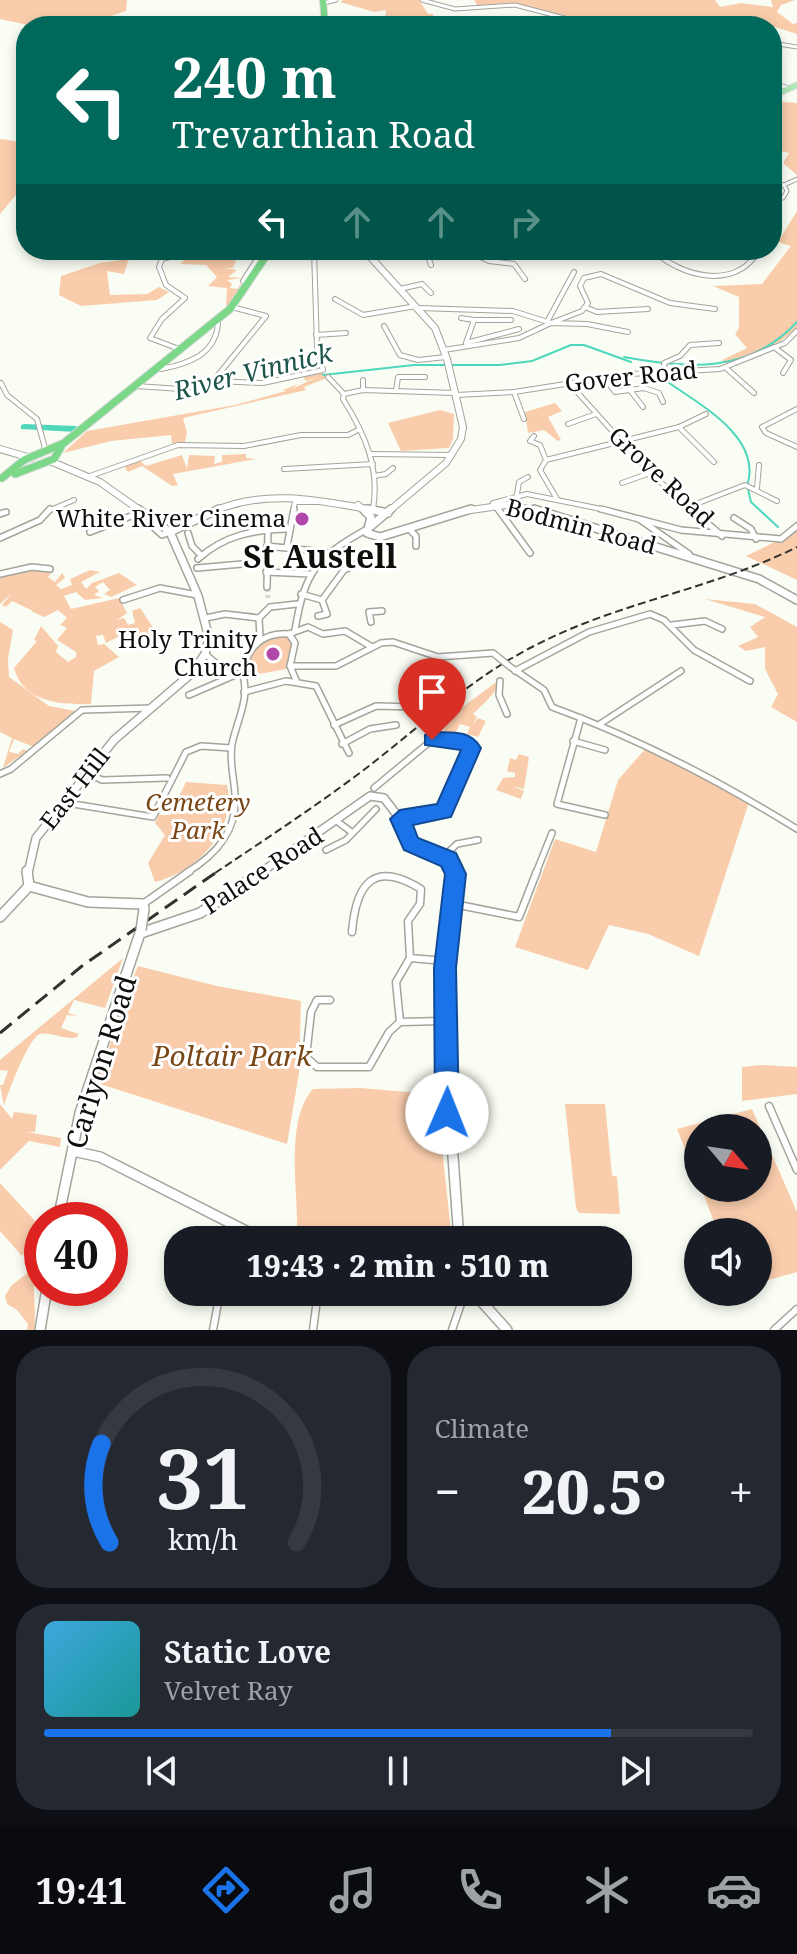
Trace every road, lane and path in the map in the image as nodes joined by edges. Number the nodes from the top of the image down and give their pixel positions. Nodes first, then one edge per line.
1 (336, 0) edge
2 (422, 0) edge
3 (323, 1) edge
4 (556, 16) edge
5 (797, 85) edge
6 (782, 86) edge
7 (788, 88) junction
8 (782, 91) edge
9 (797, 179) edge
10 (784, 185) joint
11 (783, 198) dead end
12 (162, 260) edge
13 (258, 260) edge
14 (259, 260) edge
15 (314, 260) edge
16 (373, 260) edge
17 (429, 260) edge
18 (487, 260) edge
19 (664, 260) edge
20 (752, 260) edge
21 (431, 265) dead end
22 (574, 272) dead end
23 (525, 279) dead end
24 (243, 281) dead end
25 (400, 289) junction
26 (431, 293) dead end
27 (335, 299) dead end
28 (403, 302) dead end
29 (407, 307) junction
30 (418, 307) junction
31 (585, 307) junction
32 (231, 308) junction
33 (648, 309) dead end
34 (715, 309) dead end
35 (461, 318) dead end
36 (474, 320) junction
37 (511, 320) dead end
38 (549, 322) junction
39 (218, 324) junction
40 (384, 326) dead end
41 (519, 329) dead end
42 (797, 331) edge
43 (628, 332) dead end
44 (346, 333) dead end
45 (316, 335) junction
46 (719, 343) dead end
47 (465, 346) junction
48 (774, 347) junction
49 (182, 350) junction
50 (447, 359) junction
51 (794, 360) edge
52 (664, 367) junction
53 (726, 368) junction
54 (161, 369) junction
55 (783, 373) dead end
56 (328, 377) dead end
57 (425, 377) dead end
58 (604, 377) junction
59 (363, 380) dead end
60 (214, 381) junction
61 (568, 382) junction
62 (1, 383) edge
63 (136, 385) junction
64 (363, 390) junction
65 (630, 390) junction
66 (396, 391) junction
67 (514, 392) junction
68 (754, 393) dead end
69 (344, 394) junction
70 (455, 394) junction
71 (666, 400) dead end
72 (643, 407) dead end
73 (797, 409) edge
74 (596, 414) junction
75 (706, 414) dead end
76 (524, 419) dead end
77 (568, 424) dead end
78 (679, 427) junction
79 (358, 430) junction
80 (534, 436) dead end
81 (620, 443) junction
82 (797, 447) edge
83 (0, 449) edge
84 (371, 454) junction
85 (452, 455) junction
86 (50, 456) junction
87 (546, 460) junction
88 (28, 462) junction
89 (714, 462) dead end
90 (373, 464) junction
91 (759, 465) dead end
92 (393, 468) dead end
93 (284, 469) dead end
94 (650, 473) junction
95 (90, 476) junction
96 (374, 476) junction
97 (528, 477) dead end
98 (1, 478) edge
99 (622, 483) dead end
100 (755, 488) junction
101 (517, 494) junction
102 (557, 499) junction
103 (74, 500) dead end
104 (324, 500) junction
105 (777, 501) dead end
106 (493, 503) junction
107 (358, 505) junction
108 (688, 507) junction
109 (373, 509) junction
110 (388, 513) junction
111 (634, 516) junction
112 (734, 518) dead end
113 (797, 526) edge
114 (268, 528) junction
115 (369, 528) junction
116 (290, 529) junction
117 (409, 529) junction
118 (90, 532) dead end
119 (170, 532) junction
120 (188, 533) dead end
121 (722, 536) junction
122 (0, 538) edge
123 (756, 539) junction
124 (267, 546) junction
125 (287, 546) junction
126 (416, 546) dead end
127 (326, 552) junction
128 (530, 553) dead end
129 (699, 561) junction
130 (265, 562) junction
131 (355, 565) dead end
132 (50, 566) dead end
133 (197, 568) dead end
134 (266, 572) junction
135 (0, 574) edge
136 (310, 574) junction
137 (267, 587) tunnel mouth
138 (301, 594) junction
139 (198, 596) junction
140 (268, 598) tunnel mouth
141 (123, 600) dead end
142 (322, 600) junction
143 (797, 600) edge
144 (297, 604) junction
145 (270, 607) junction
146 (382, 611) dead end
147 (318, 616) dead end
148 (206, 618) junction
149 (259, 618) junction
150 (371, 622) dead end
151 (672, 625) junction
152 (722, 629) dead end
153 (292, 632) junction
154 (260, 638) junction
155 (373, 647) junction
156 (205, 654) junction
157 (290, 666) junction
158 (515, 671) junction
159 (681, 671) dead end
160 (242, 672) junction
161 (230, 675) junction
162 (296, 680) junction
163 (500, 681) dead end
164 (750, 681) dead end
165 (244, 692) junction
166 (189, 695) dead end
167 (415, 707) dead end
168 (152, 708) junction
169 (507, 714) dead end
170 (581, 718) junction
171 (334, 725) junction
172 (396, 725) dead end
173 (599, 725) junction
174 (573, 741) junction
175 (342, 744) junction
176 (231, 748) junction
177 (605, 750) dead end
178 (349, 753) dead end
179 (0, 774) edge
180 (89, 774) junction
181 (167, 778) junction
182 (376, 792) junction
183 (67, 803) junction
184 (376, 809) dead end
185 (605, 815) dead end
186 (400, 819) junction
187 (338, 822) junction
188 (797, 829) edge
189 (350, 831) junction
190 (552, 833) dead end
191 (478, 840) dead end
192 (326, 850) dead end
193 (443, 857) junction
194 (29, 886) junction
195 (5, 904) edge
196 (453, 904) junction
197 (144, 907) junction
198 (0, 917) edge
199 (141, 932) junction
200 (352, 932) dead end
201 (410, 958) junction
202 (445, 961) junction
203 (330, 1000) dead end
204 (443, 1021) junction
205 (400, 1022) junction
206 (769, 1106) dead end
207 (73, 1151) junction
208 (797, 1170) edge
209 (62, 1202) edge
210 (231, 1223) junction
211 (230, 1226) edge
212 (237, 1226) edge
213 (457, 1226) edge
214 (44, 1306) edge
215 (217, 1306) edge
216 (316, 1306) edge
217 (460, 1306) edge
218 (486, 1306) edge
219 (797, 1309) edge
220 (40, 1330) edge
221 (213, 1330) edge
222 (313, 1330) edge
223 (452, 1330) edge
224 (507, 1330) edge
225 (774, 1330) edge

1 - 3 street
2 - 4 street
5 - 7 main road
6 - 7 street
7 - 8 main road
9 - 10 street
10 - 11 street
12 - 49 street
13 - 24 street
14 - 32 highway
15 - 45 street
16 - 25 street
17 - 21 street
18 - 23 street
19 - 20 street
22 - 38 street
25 - 26 street
25 - 30 street
27 - 29 street
28 - 29 street
29 - 30 street
30 - 38 street
30 - 50 street
31 - 33 street
31 - 34 street
31 - 38 street
32 - 39 highway
32 - 49 highway
32 - 60 street
35 - 36 street
36 - 37 street
36 - 47 street
38 - 43 street
38 - 47 street
39 - 49 highway
39 - 54 street
40 - 50 street
41 - 47 street
42 - 48 street, Gover Road
44 - 45 street
45 - 60 street
46 - 52 street
47 - 50 street
48 - 51 street
48 - 53 street, Gover Road
49 - 54 highway
49 - 63 highway
50 - 70 street
51 - 55 street
52 - 53 street, Gover Road
52 - 58 street, Gover Road
53 - 68 street
54 - 63 highway
56 - 69 street
57 - 66 street
58 - 61 street, Gover Road
58 - 65 street
59 - 64 street
60 - 63 street
61 - 67 street, Gover Road
61 - 74 street, Grove Road
62 - 86 street
63 - 86 highway
64 - 66 street, Gover Road
64 - 69 street, Gover Road
65 - 71 street
65 - 72 street
66 - 70 street, Gover Road
67 - 70 street, Gover Road
67 - 76 street
69 - 79 street
70 - 85 street
73 - 82 street
74 - 77 street
74 - 81 street, Grove Road
75 - 78 street
78 - 81 street
78 - 89 street
79 - 84 street
79 - 95 street
80 - 87 street
81 - 87 street
81 - 94 street, Grove Road
83 - 88 street
84 - 85 street
84 - 90 street
85 - 110 street
86 - 88 highway
86 - 95 street
87 - 102 street
88 - 98 highway
90 - 93 street
90 - 96 street
91 - 100 street
92 - 96 street
94 - 99 street
94 - 108 street, Grove Road
95 - 119 street
96 - 109 street
97 - 101 street
100 - 105 street
100 - 108 street
101 - 102 street
101 - 106 street
102 - 111 street
103 - 122 street
104 - 107 street
104 - 116 street
104 - 119 street
106 - 117 street, Bodmin Road
106 - 128 street
106 - 129 street, Bodmin Road
107 - 109 street
107 - 115 street
108 - 121 street, Grove Road
109 - 110 street
110 - 115 street
111 - 121 street
111 - 129 street
112 - 123 street
113 - 123 street
114 - 116 street
114 - 120 street
114 - 124 street
115 - 117 street, Bodmin Road
115 - 127 street
116 - 125 street
117 - 126 street
118 - 119 street
119 - 139 street
121 - 123 street
124 - 125 street
124 - 130 street
125 - 127 street
127 - 136 street
129 - 143 street, Bodmin Road
130 - 133 street
130 - 134 street
131 - 142 street
132 - 135 street
134 - 136 street
134 - 137 street
136 - 138 street
138 - 142 street
138 - 144 street
139 - 141 street
139 - 148 street
140 - 145 street
142 - 147 street
144 - 145 street
144 - 153 street
145 - 149 street
146 - 150 street
148 - 149 street
148 - 156 street
149 - 154 street
151 - 152 street
151 - 158 street
151 - 164 street
153 - 154 street
153 - 155 street
153 - 157 street
154 - 160 street
155 - 157 street
155 - 158 street, bridge
156 - 161 street
156 - 168 street, East Hill
157 - 162 street
158 - 170 street
159 - 173 street
160 - 161 street
160 - 165 street
161 - 166 street
162 - 165 street
162 - 171 street
163 - 169 street
165 - 176 street
167 - 171 street
168 - 179 street
168 - 180 street, East Hill
170 - 173 street
170 - 174 street
171 - 175 street
172 - 175 street
173 - 188 street
174 - 177 street
174 - 185 street
175 - 178 street
176 - 181 street
176 - 197 street
180 - 181 street
180 - 183 street, East Hill
181 - 183 street
182 - 186 street
182 - 186 street
182 - 187 street, Palace Road
183 - 194 street, East Hill
184 - 189 street
186 - 193 street
187 - 189 street
187 - 199 street, Palace Road
189 - 192 street
190 - 196 street
191 - 193 street
193 - 196 street
194 - 195 street
194 - 197 street
195 - 198 street
196 - 202 street
197 - 199 street, Carlyon Road, bridge
199 - 207 street, Carlyon Road
200 - 201 street
201 - 202 street
201 - 205 street
202 - 204 street
203 - 205 street
204 - 205 street
204 - 213 street
206 - 208 street
207 - 209 street, Carlyon Road
207 - 210 street
210 - 211 street
210 - 212 street
214 - 220 street
215 - 221 street
216 - 222 street
217 - 223 street
218 - 224 street
219 - 225 street

